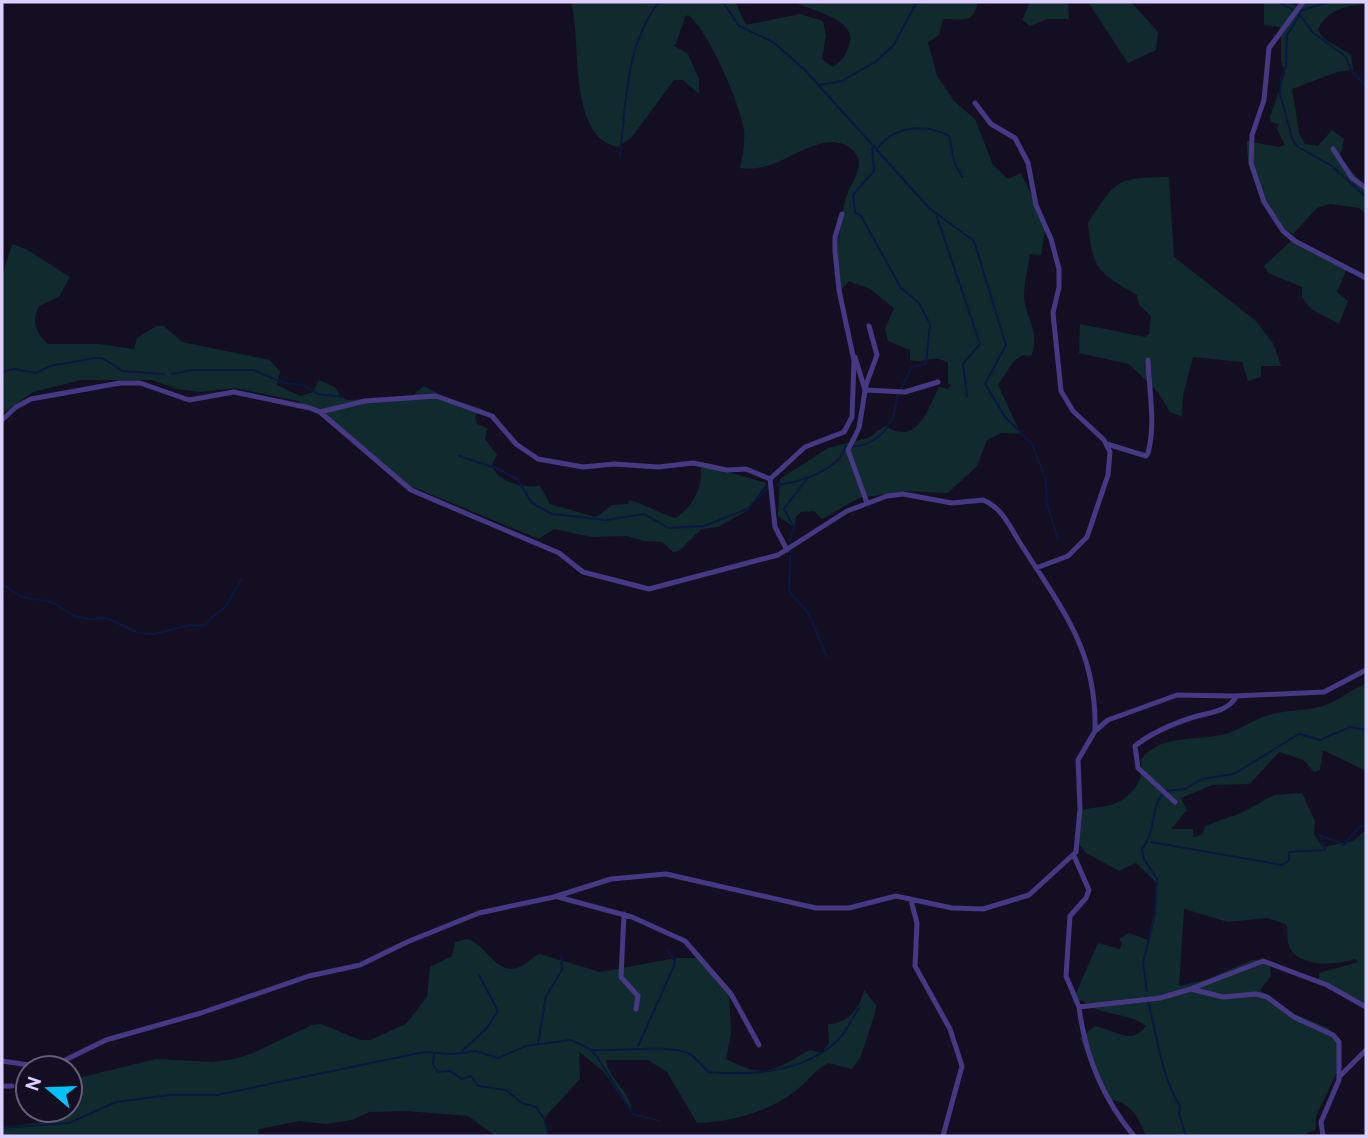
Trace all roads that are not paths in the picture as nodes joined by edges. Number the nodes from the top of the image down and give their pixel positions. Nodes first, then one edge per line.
1 (1303, 2) edge
2 (975, 103) dead end
3 (1333, 149) dead end
4 (1366, 188) edge
5 (842, 214) dead end
6 (1366, 278) edge
7 (869, 326) dead end
8 (853, 354) junction
9 (1148, 360) dead end
10 (938, 382) dead end
11 (865, 390) junction
12 (320, 412) junction
13 (2, 420) edge
14 (1107, 444) junction
15 (771, 479) junction
16 (867, 503) junction
17 (787, 550) junction
18 (1036, 568) junction
19 (1366, 670) edge
20 (1237, 696) junction
21 (1095, 731) junction
22 (1175, 802) dead end
23 (1074, 856) junction
24 (554, 897) junction
25 (911, 900) junction
26 (624, 914) junction
27 (1191, 989) junction
28 (1079, 1007) junction
29 (1366, 1007) edge
30 (636, 1009) dead end
31 (759, 1045) dead end
32 (1366, 1051) edge
33 (2, 1061) edge
34 (1339, 1077) junction
35 (2, 1086) edge
36 (12, 1086) dead end
37 (943, 1136) edge
38 (1134, 1136) edge
39 (1323, 1136) edge

1 - 6 street
2 - 14 street
3 - 4 street
5 - 8 street
7 - 11 street
8 - 11 street
8 - 15 street
9 - 14 street
10 - 11 street
11 - 16 street
12 - 13 street
12 - 15 street
12 - 17 street
14 - 18 street
15 - 17 street
16 - 17 street
16 - 18 street
18 - 21 street
19 - 20 street
20 - 21 street
20 - 22 street
21 - 23 street
23 - 25 street
23 - 28 street
24 - 25 street
24 - 26 street
24 - 33 street
25 - 37 street
26 - 30 street
26 - 31 street
27 - 28 street
27 - 29 street
27 - 34 street
28 - 38 street
32 - 34 street
34 - 39 street
35 - 36 street

